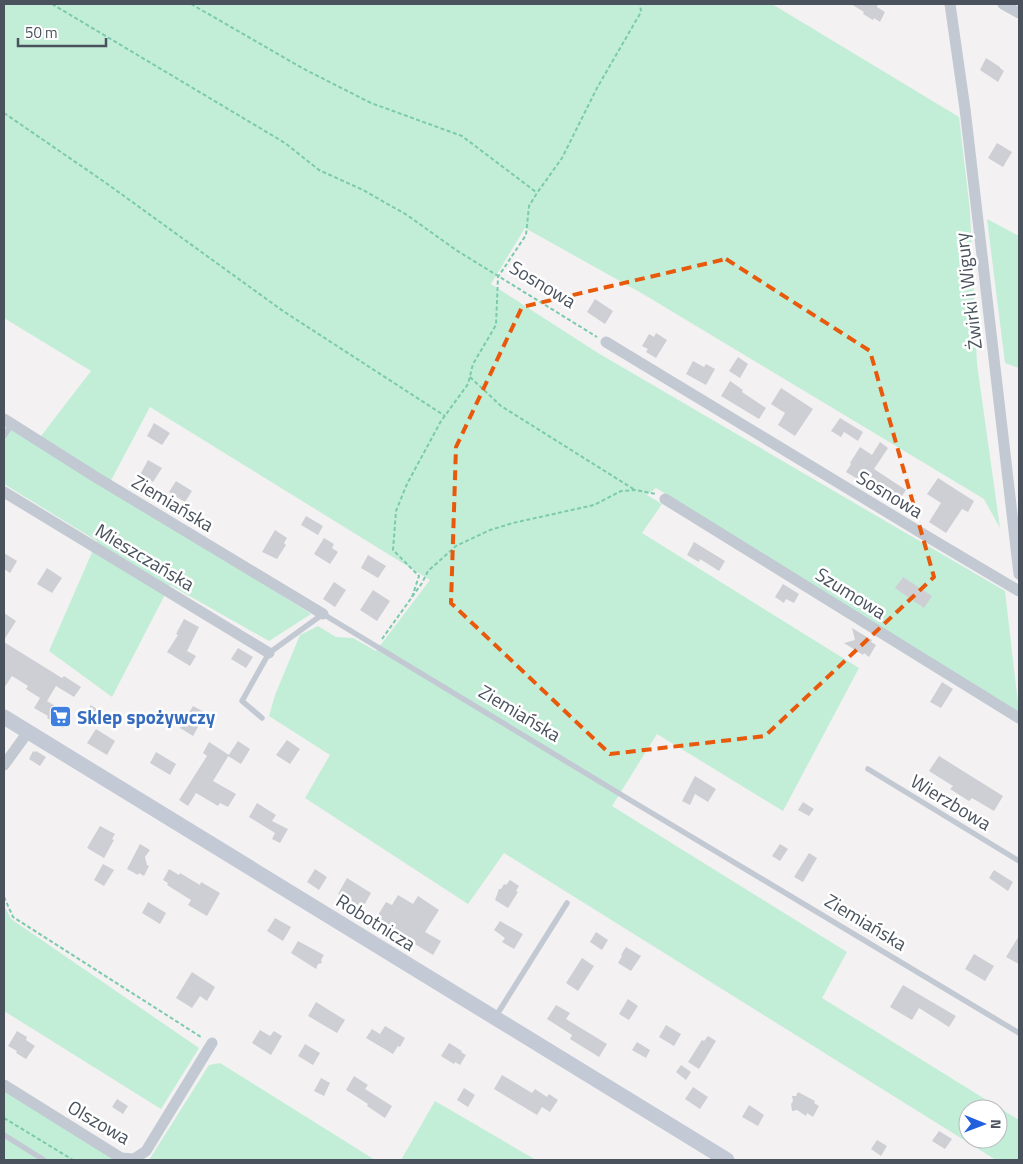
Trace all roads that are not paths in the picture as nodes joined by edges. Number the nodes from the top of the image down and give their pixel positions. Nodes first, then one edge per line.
1 (950, 4) edge
2 (1003, 4) edge
3 (1019, 13) edge
4 (606, 342) road end
5 (8, 422) edge
6 (4, 436) edge
7 (4, 492) edge
8 (665, 498) road end
9 (1019, 574) edge
10 (1019, 591) edge
11 (323, 614) junction
12 (269, 653) junction
13 (4, 717) edge
14 (262, 718) dead end
15 (1019, 718) edge
16 (28, 732) junction
17 (4, 765) edge
18 (868, 769) dead end
19 (1019, 861) edge
20 (567, 903) dead end
21 (495, 1018) junction
22 (1019, 1034) edge
23 (212, 1043) road end
24 (4, 1085) edge
25 (4, 1135) edge
26 (44, 1160) edge
27 (727, 1160) edge

1 - 9 street, Żwirki i Wigury
2 - 3 street
4 - 10 street, Sosnowa
5 - 6 lane
5 - 11 street, Ziemiańska
7 - 12 street, Mieszczańska
8 - 15 street, Szumowa
11 - 12 lane
11 - 22 lane, Ziemiańska
12 - 14 lane
13 - 16 street, Robotnicza
16 - 17 street
16 - 21 street, Robotnicza
18 - 19 lane, Wierzbowa
20 - 21 lane
21 - 27 street, Robotnicza
23 - 24 street, Olszowa
25 - 26 lane

